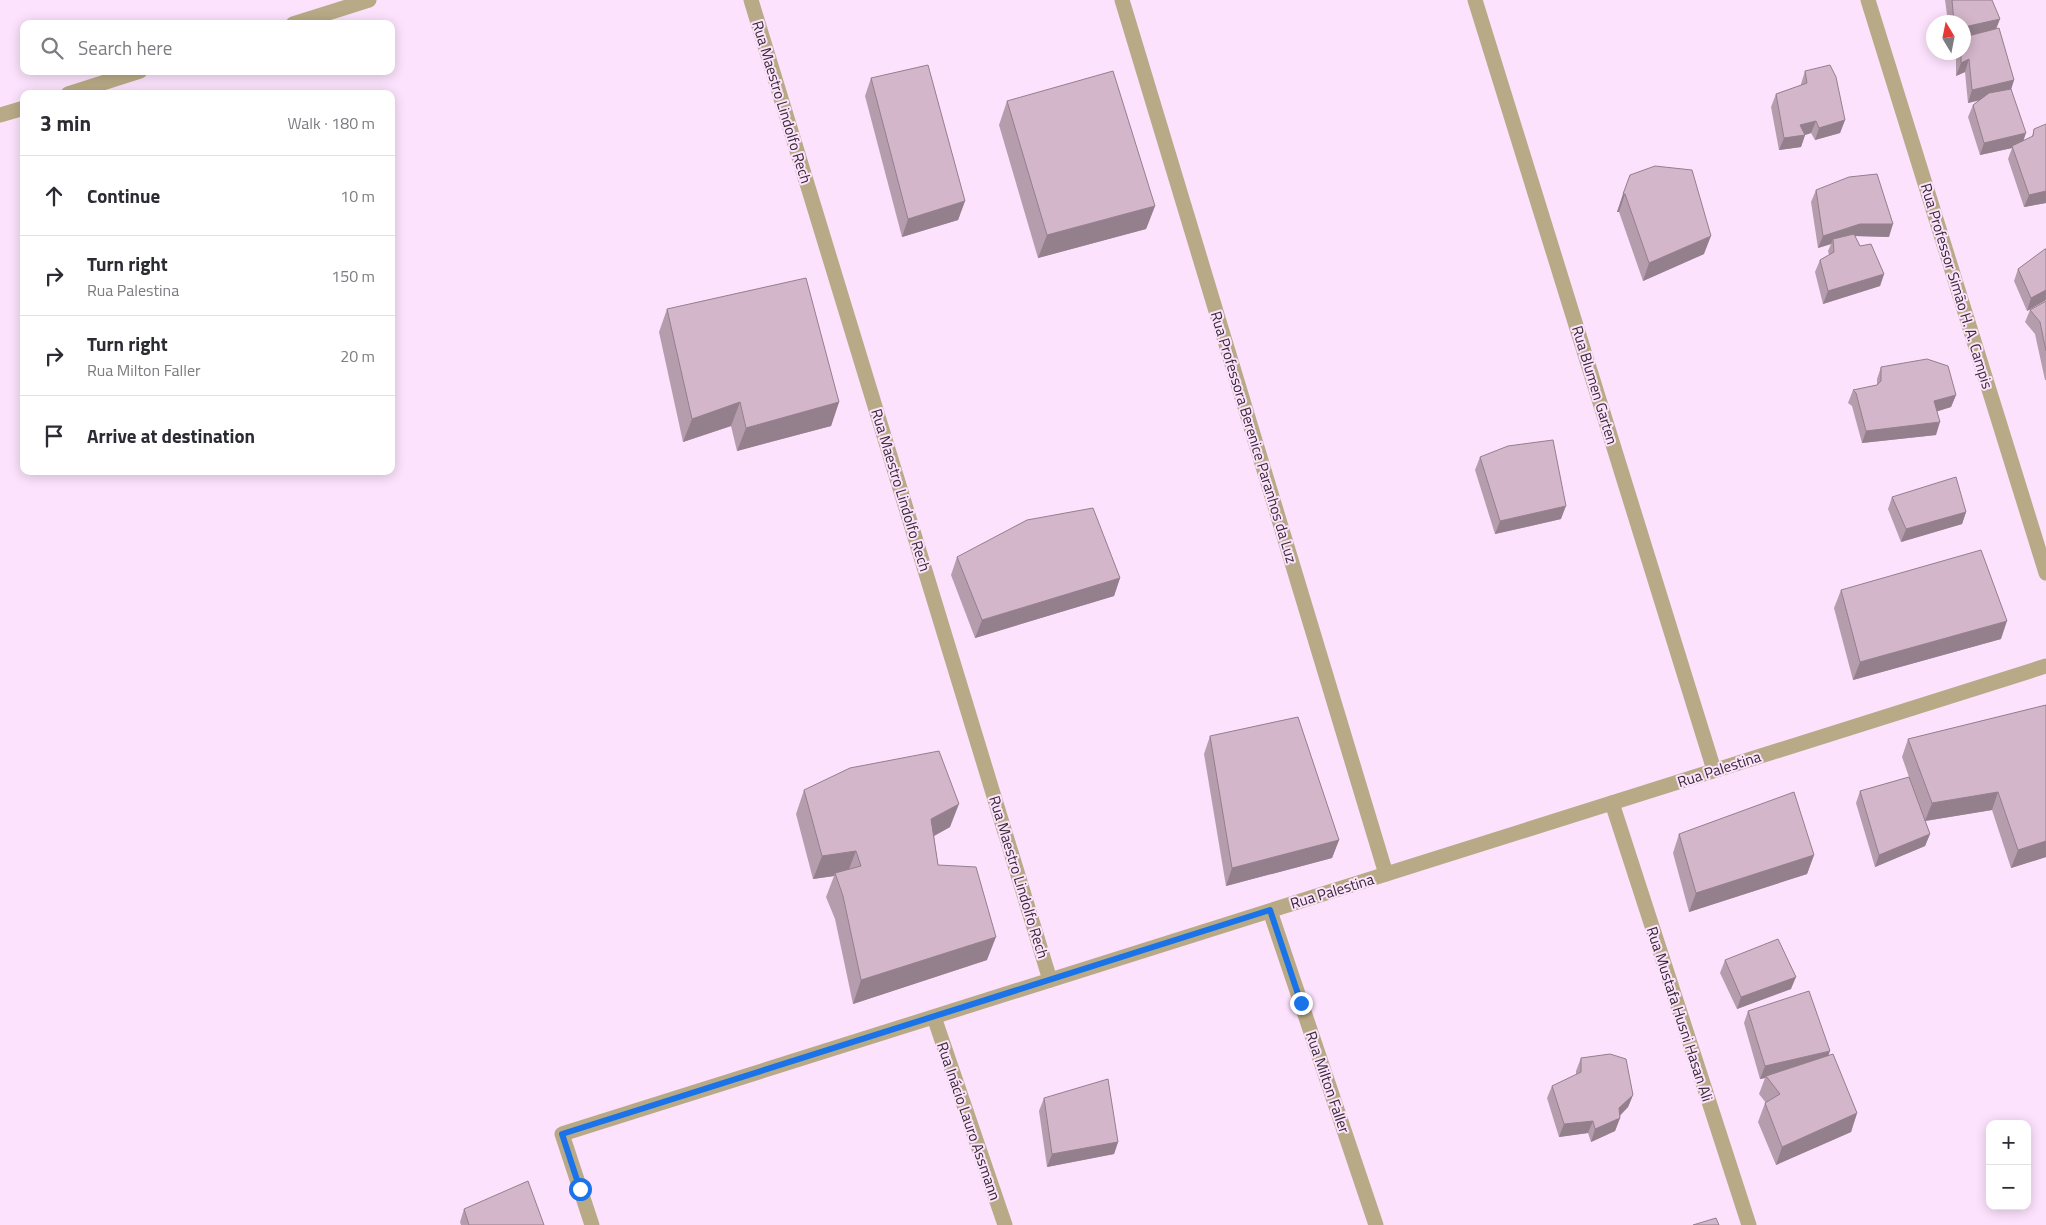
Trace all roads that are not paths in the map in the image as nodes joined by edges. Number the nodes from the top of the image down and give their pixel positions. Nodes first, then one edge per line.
1 (369, 0) edge
2 (751, 0) edge
3 (1122, 0) edge
4 (1475, 0) edge
5 (1868, 0) edge
6 (306, 20) edge
7 (127, 75) edge
8 (81, 90) edge
9 (20, 109) edge
10 (0, 115) edge
11 (2046, 573) edge
12 (2046, 666) edge
13 (1714, 770) junction
14 (1612, 803) junction
15 (1386, 874) junction
16 (1270, 910) junction
17 (1050, 980) junction
18 (934, 1017) junction
19 (592, 1225) edge
20 (1004, 1225) edge
21 (1376, 1225) edge
22 (1749, 1225) edge

1 - 6 street
2 - 17 street, Rua Maestro Lindolfo Rech
3 - 15 street, Rua Professora Berenice Paranhos da Luz
4 - 13 street, Rua Blumen Garten
5 - 11 street, Rua Professor Simão H. A. Campis
7 - 8 street
9 - 10 street
12 - 13 street, Rua Palestina
13 - 14 street, Rua Palestina
14 - 15 street, Rua Palestina
14 - 22 street, Rua Mustafa Husni Hasan Ali
15 - 16 street, Rua Palestina
16 - 17 street, Rua Palestina
16 - 21 street, Rua Milton Faller
17 - 18 street, Rua Palestina
18 - 19 street, Rua Palestina
18 - 20 street, Rua Inácio Lauro Assmann

